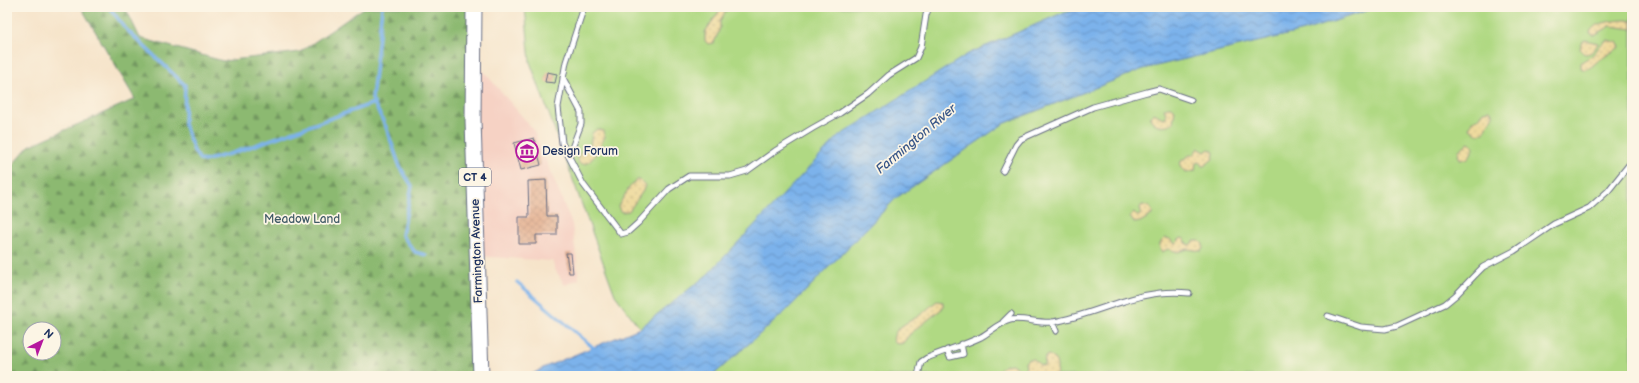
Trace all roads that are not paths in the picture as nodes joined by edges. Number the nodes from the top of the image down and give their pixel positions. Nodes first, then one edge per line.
1 (474, 7) edge
2 (584, 7) edge
3 (929, 7) edge
4 (563, 78) junction
5 (1191, 100) dead end
6 (569, 156) junction
7 (1632, 161) edge
8 (1003, 171) dead end
9 (1189, 293) dead end
10 (1011, 314) dead end
11 (1328, 316) dead end
12 (1052, 322) junction
13 (1001, 324) junction
14 (1056, 331) dead end
15 (962, 344) junction
16 (954, 347) junction
17 (947, 350) junction
18 (957, 355) junction
19 (481, 376) edge
20 (918, 376) edge

1 - 19 main road, Farmington Avenue / CT 4
2 - 4 lane
3 - 6 lane
4 - 6 lane
4 - 6 lane
5 - 8 lane
7 - 11 lane
9 - 12 lane
10 - 13 lane
12 - 13 lane
12 - 14 lane
13 - 15 lane
15 - 16 lane
15 - 18 lane
16 - 17 lane
16 - 18 lane
17 - 18 lane
17 - 20 lane

